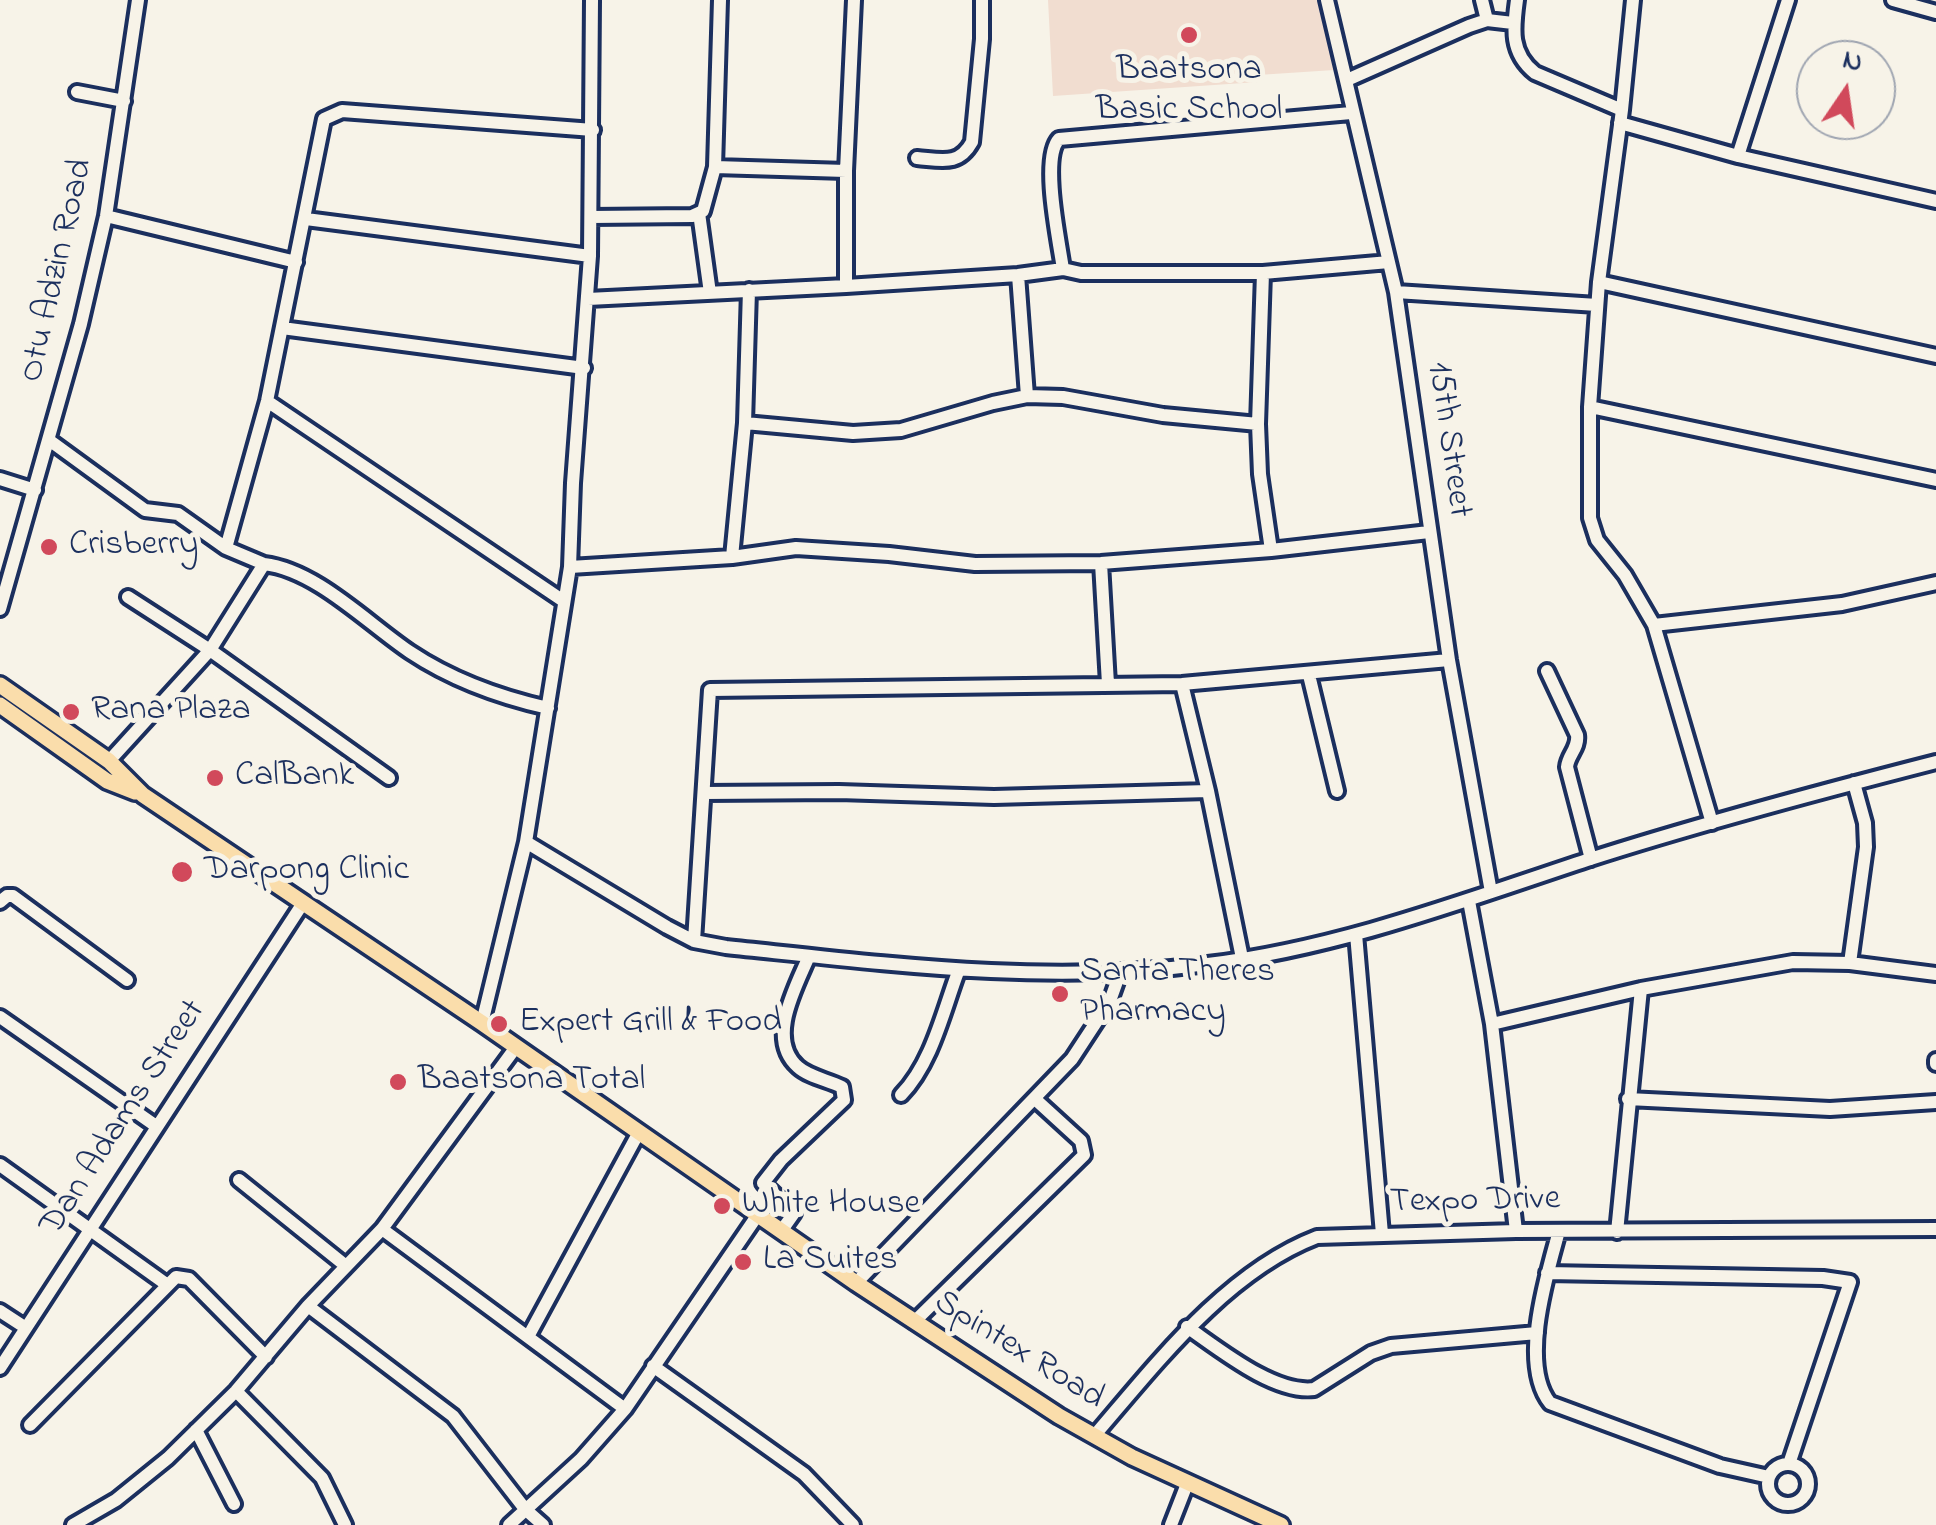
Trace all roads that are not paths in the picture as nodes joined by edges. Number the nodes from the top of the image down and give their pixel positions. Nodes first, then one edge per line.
1 (137, 0) edge
2 (592, 0) edge
3 (720, 0) edge
4 (854, 0) edge
5 (982, 0) edge
6 (1327, 0) edge
7 (1482, 0) edge
8 (1518, 0) edge
9 (1633, 0) edge
10 (1788, 0) edge
11 (1893, 0) edge
12 (1936, 12) edge
13 (1487, 20) junction
14 (1514, 23) junction
15 (1346, 80) junction
16 (76, 92) dead end
17 (124, 101) junction
18 (1351, 113) junction
19 (1621, 117) junction
20 (593, 130) junction
21 (1738, 156) junction
22 (917, 158) dead end
23 (715, 167) junction
24 (846, 172) junction
25 (1936, 201) edge
26 (699, 214) junction
27 (106, 216) junction
28 (591, 217) junction
29 (306, 219) junction
30 (590, 256) junction
31 (296, 262) junction
32 (1389, 262) junction
33 (1062, 269) junction
34 (1263, 273) junction
35 (1018, 275) junction
36 (1598, 282) junction
37 (846, 286) junction
38 (748, 290) junction
39 (1396, 292) junction
40 (710, 293) junction
41 (588, 299) junction
42 (1597, 304) junction
43 (282, 328) junction
44 (1936, 356) edge
45 (584, 368) junction
46 (1027, 396) junction
47 (267, 401) junction
48 (1590, 406) junction
49 (745, 423) junction
50 (1258, 424) junction
51 (49, 440) junction
52 (0, 479) edge
53 (1936, 480) edge
54 (35, 490) junction
55 (1430, 532) junction
56 (226, 548) junction
57 (1271, 550) junction
58 (732, 557) junction
59 (1101, 563) junction
60 (264, 564) junction
61 (570, 566) junction
62 (1936, 583) edge
63 (128, 597) dead end
64 (562, 600) junction
65 (0, 609) edge
66 (1654, 625) junction
67 (210, 650) junction
68 (1449, 660) junction
69 (1548, 671) dead end
70 (1309, 675) junction
71 (0, 684) edge
72 (1108, 684) junction
73 (1182, 684) junction
74 (0, 706) edge
75 (548, 708) junction
76 (109, 761) junction
77 (1936, 762) edge
78 (389, 778) dead end
79 (1854, 783) junction
80 (1208, 791) junction
81 (1337, 791) dead end
82 (704, 794) junction
83 (144, 796) junction
84 (1712, 824) junction
85 (526, 842) junction
86 (1591, 859) junction
87 (1491, 892) junction
88 (1468, 900) junction
89 (0, 902) edge
90 (303, 903) junction
91 (1356, 934) junction
92 (694, 941) junction
93 (809, 956) junction
94 (1242, 958) junction
95 (1850, 963) junction
96 (958, 972) junction
97 (1120, 974) junction
98 (1936, 974) edge
99 (127, 980) dead end
100 (1641, 988) junction
101 (0, 1017) edge
102 (482, 1023) junction
103 (1492, 1024) junction
104 (516, 1047) junction
105 (901, 1094) dead end
106 (1035, 1098) junction
107 (1628, 1099) junction
108 (1936, 1102) edge
109 (156, 1126) junction
110 (639, 1132) junction
111 (0, 1164) edge
112 (240, 1180) dead end
113 (759, 1213) junction
114 (90, 1229) junction
115 (382, 1229) junction
116 (1936, 1229) edge
117 (782, 1230) junction
118 (1516, 1231) junction
119 (1559, 1231) junction
120 (1617, 1232) junction
121 (1382, 1234) junction
122 (346, 1266) junction
123 (1547, 1274) junction
124 (856, 1283) junction
125 (166, 1284) junction
126 (308, 1306) junction
127 (0, 1311) edge
128 (914, 1322) junction
129 (1187, 1327) junction
130 (26, 1328) junction
131 (1537, 1333) junction
132 (529, 1334) junction
133 (266, 1357) junction
134 (652, 1366) junction
135 (0, 1368) edge
136 (236, 1391) junction
137 (625, 1409) junction
138 (30, 1425) dead end
139 (196, 1430) junction
140 (1094, 1436) junction
141 (1789, 1464) junction
142 (1769, 1477) junction
143 (1187, 1484) junction
144 (234, 1504) dead end
145 (525, 1509) junction
146 (73, 1525) edge
147 (345, 1525) edge
148 (508, 1525) edge
149 (542, 1525) edge
150 (853, 1525) edge
151 (1171, 1525) edge
152 (1281, 1525) edge

1 - 17 street, Otu Adzin Road
2 - 20 street
3 - 23 street
4 - 24 street
5 - 22 street
6 - 15 street, 15th Street
7 - 13 street
8 - 14 street
9 - 19 street
10 - 21 street
11 - 12 street
13 - 14 street
13 - 15 street
14 - 19 street
15 - 18 street, 15th Street
16 - 17 street
17 - 27 street, Otu Adzin Road
18 - 32 street, 15th Street
18 - 33 street
19 - 21 street
19 - 36 street
20 - 28 street
20 - 29 street
21 - 25 street
23 - 24 street
23 - 26 street
24 - 37 street
26 - 28 street
26 - 40 street
27 - 31 street
27 - 51 street, Otu Adzin Road
28 - 30 street
29 - 30 street
29 - 31 street
30 - 41 street
31 - 43 street
32 - 34 street
32 - 39 street, 15th Street
33 - 34 street
33 - 35 street
34 - 50 street
35 - 37 street
35 - 46 street
36 - 42 street
36 - 44 street
37 - 38 street
38 - 40 street
38 - 49 street
39 - 42 street
39 - 55 street, 15th Street
40 - 41 street
41 - 45 street
42 - 48 street
43 - 45 street
43 - 47 street
45 - 61 street
46 - 49 street
46 - 50 street
47 - 56 street
47 - 64 street
48 - 53 street
48 - 66 street
49 - 58 street
50 - 57 street
51 - 54 street, Otu Adzin Road
51 - 56 street
52 - 54 street
54 - 65 street, Otu Adzin Road
55 - 57 street
55 - 68 street, 15th Street
56 - 60 street
57 - 59 street
58 - 59 street
58 - 61 street
59 - 72 street
60 - 67 street
60 - 75 street
61 - 64 street
62 - 66 street
63 - 67 street
64 - 75 street
66 - 84 street
67 - 76 street
67 - 78 street
68 - 70 street
68 - 87 street, 15th Street
69 - 86 street
70 - 73 street
70 - 81 street
71 - 76 main road, Spintex Road
72 - 73 street
72 - 82 street
73 - 80 street
74 - 83 main road, Spintex Road
75 - 85 street
76 - 83 main road, Spintex Road
77 - 79 street
79 - 84 street
79 - 95 street
80 - 82 street
80 - 94 street
82 - 92 street
83 - 90 main road, Spintex Road
84 - 86 street
85 - 92 street
85 - 102 street
86 - 87 street
87 - 88 street
88 - 91 street
88 - 103 street
89 - 99 street
90 - 102 main road, Spintex Road
90 - 109 street, Dan Adams Street
91 - 94 street
91 - 121 street
92 - 93 street
93 - 96 street
93 - 117 street
94 - 97 street
95 - 98 street
95 - 100 street
96 - 97 street
96 - 105 street
97 - 106 street
100 - 103 street
100 - 107 street
101 - 109 street
102 - 104 main road, Spintex Road
103 - 118 street
104 - 110 main road, Spintex Road
104 - 115 street
106 - 124 street
106 - 128 street
107 - 108 street
107 - 120 street
109 - 114 street, Dan Adams Street
110 - 113 main road, Spintex Road
110 - 132 street
111 - 114 street
112 - 122 street
113 - 117 main road, Spintex Road
113 - 134 street
114 - 125 street
114 - 130 street, Dan Adams Street
115 - 122 street
115 - 132 street
116 - 120 street, Texpo Drive
117 - 124 main road, Spintex Road
118 - 119 street, Texpo Drive
118 - 121 street, Texpo Drive
119 - 120 street, Texpo Drive
119 - 123 street
121 - 129 street, Texpo Drive
122 - 126 street
123 - 131 street
123 - 141 street
124 - 128 main road, Spintex Road
125 - 133 street
125 - 138 street
126 - 133 street
126 - 145 street
127 - 130 street
128 - 140 main road, Spintex Road
129 - 131 street
129 - 140 street, Texpo Drive
130 - 135 street, Dan Adams Street
131 - 142 street
132 - 137 street
133 - 136 street
134 - 137 street
134 - 150 street
136 - 139 street
136 - 147 street
137 - 145 street
139 - 144 street
139 - 146 street
140 - 143 main road, Spintex Road
141 - 142 street
141 - 142 street
143 - 151 street
143 - 152 main road, Spintex Road
145 - 148 street
145 - 149 street

